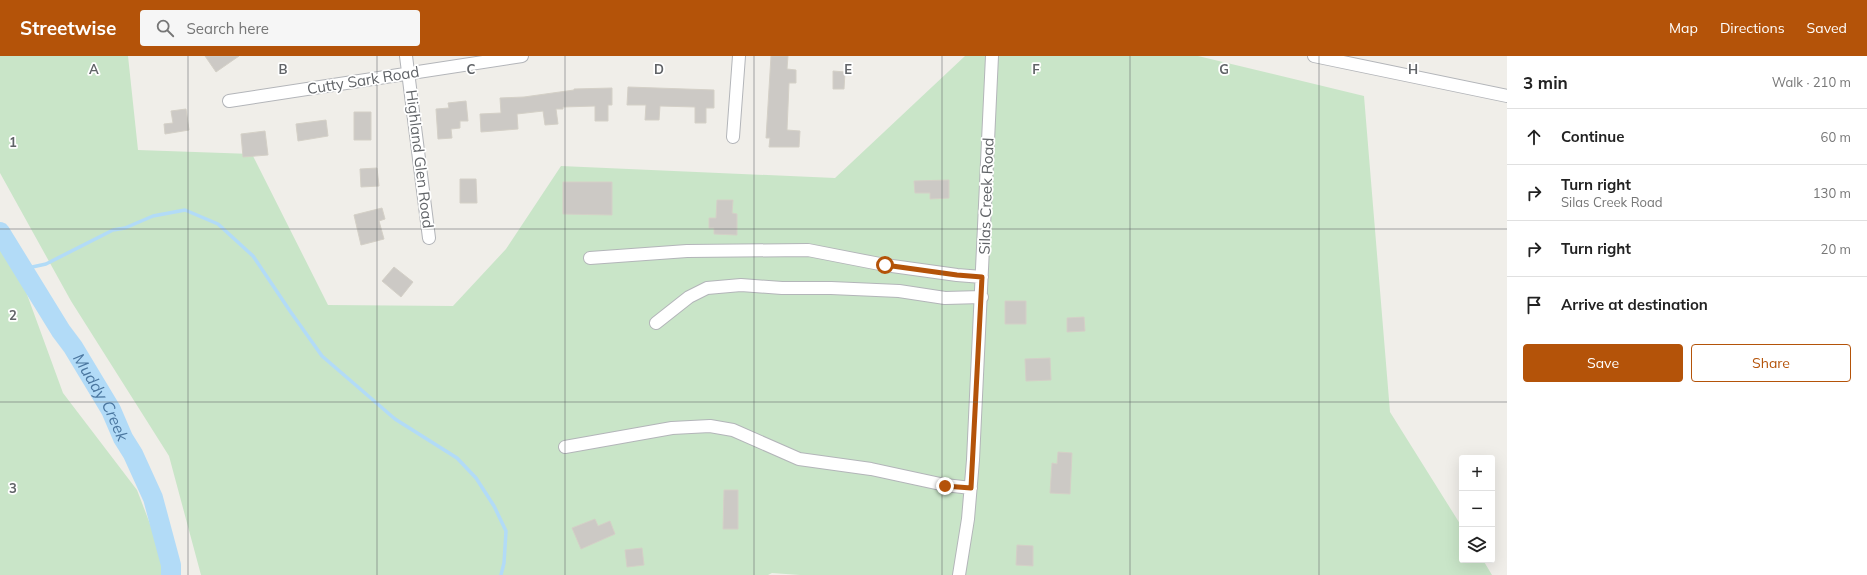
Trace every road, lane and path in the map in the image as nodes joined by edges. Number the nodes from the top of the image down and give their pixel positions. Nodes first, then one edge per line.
1 (406, 56) edge
2 (522, 56) edge
3 (739, 56) edge
4 (992, 56) edge
5 (1314, 56) edge
6 (409, 72) junction
7 (1507, 96) edge
8 (229, 101) dead end
9 (733, 137) dead end
10 (430, 238) dead end
11 (590, 258) dead end
12 (982, 277) junction
13 (982, 296) junction
14 (656, 323) dead end
15 (565, 447) dead end
16 (971, 488) junction
17 (959, 575) edge

1 - 6 street, Highland Glen Road
2 - 6 street, Cutty Sark Road
3 - 9 street
4 - 12 street, Silas Creek Road
5 - 7 street
6 - 8 street, Cutty Sark Road
6 - 10 street, Highland Glen Road
11 - 12 street
12 - 13 street, Silas Creek Road
13 - 14 street
13 - 16 street, Silas Creek Road
15 - 16 street
16 - 17 street, Silas Creek Road

